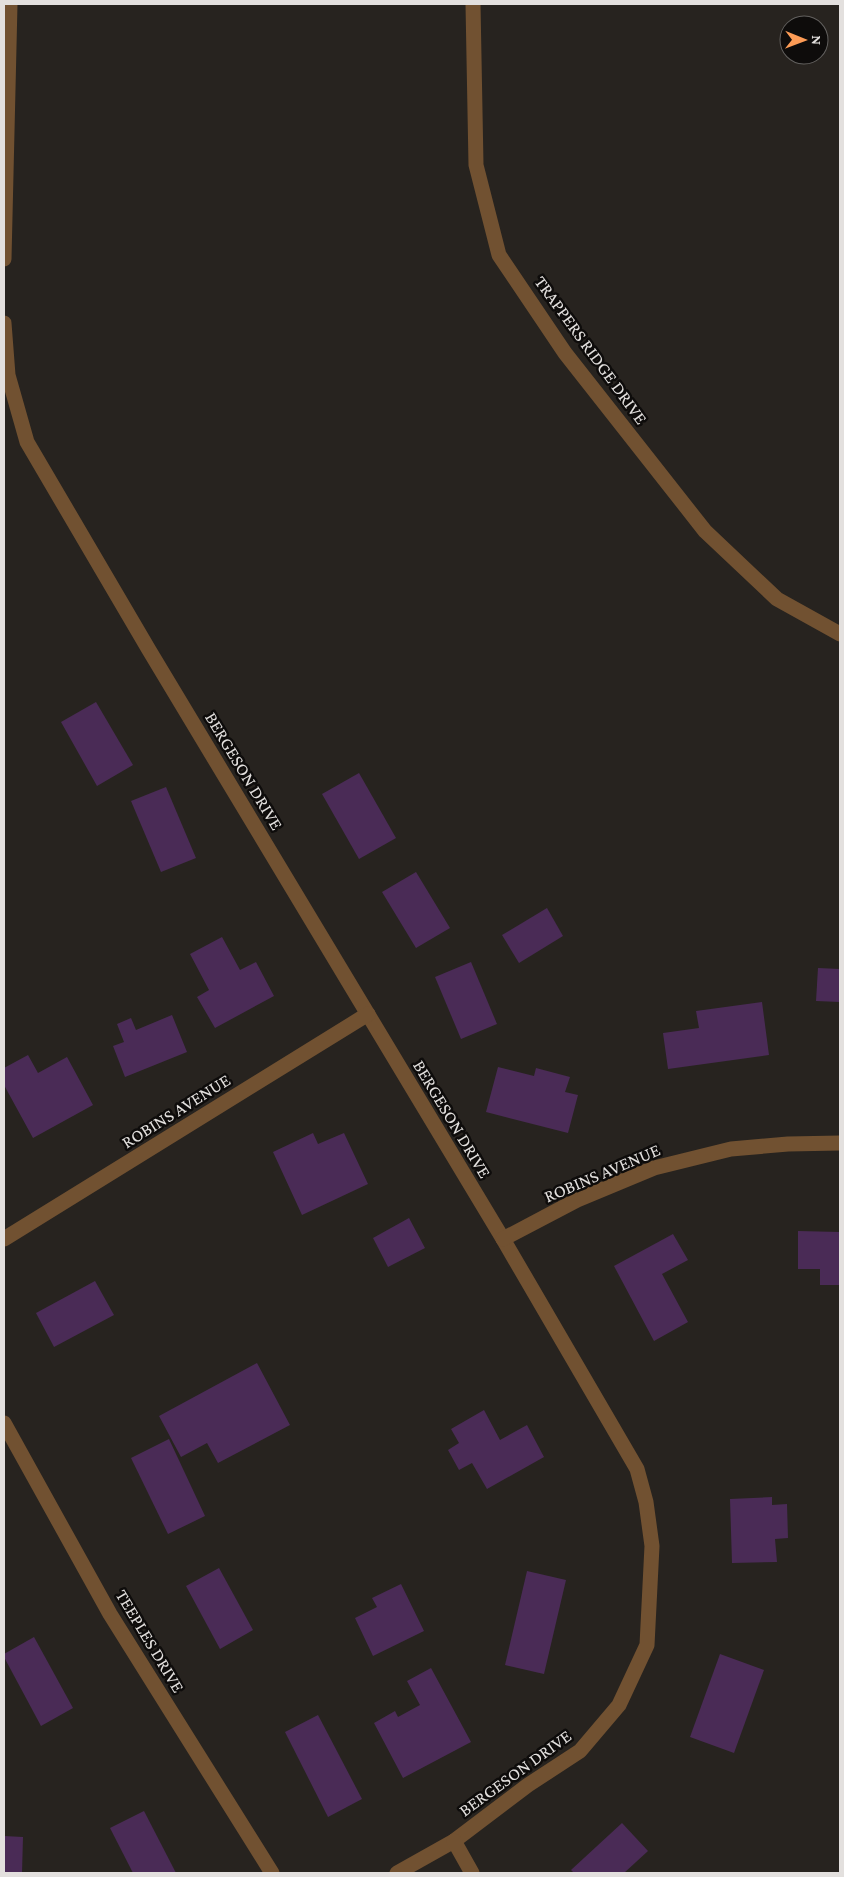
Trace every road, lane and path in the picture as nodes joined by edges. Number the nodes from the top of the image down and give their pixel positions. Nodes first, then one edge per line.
1 (10, 4) edge
2 (473, 4) edge
3 (4, 259) edge
4 (4, 324) edge
5 (6, 375) edge
6 (840, 634) edge
7 (368, 1014) junction
8 (840, 1143) edge
9 (4, 1239) edge
10 (503, 1239) junction
11 (4, 1423) edge
12 (454, 1841) junction
13 (272, 1873) edge
14 (397, 1873) edge
15 (472, 1873) edge

1 - 3 street
2 - 6 street, TRAPPERS RIDGE DRIVE
4 - 5 street, BERGESON DRIVE
5 - 7 street, BERGESON DRIVE
7 - 9 street, ROBINS AVENUE
7 - 10 street, BERGESON DRIVE
8 - 10 street, ROBINS AVENUE
10 - 12 street, BERGESON DRIVE
11 - 13 street, TEEPLES DRIVE
12 - 14 street, BERGESON DRIVE
12 - 15 street

